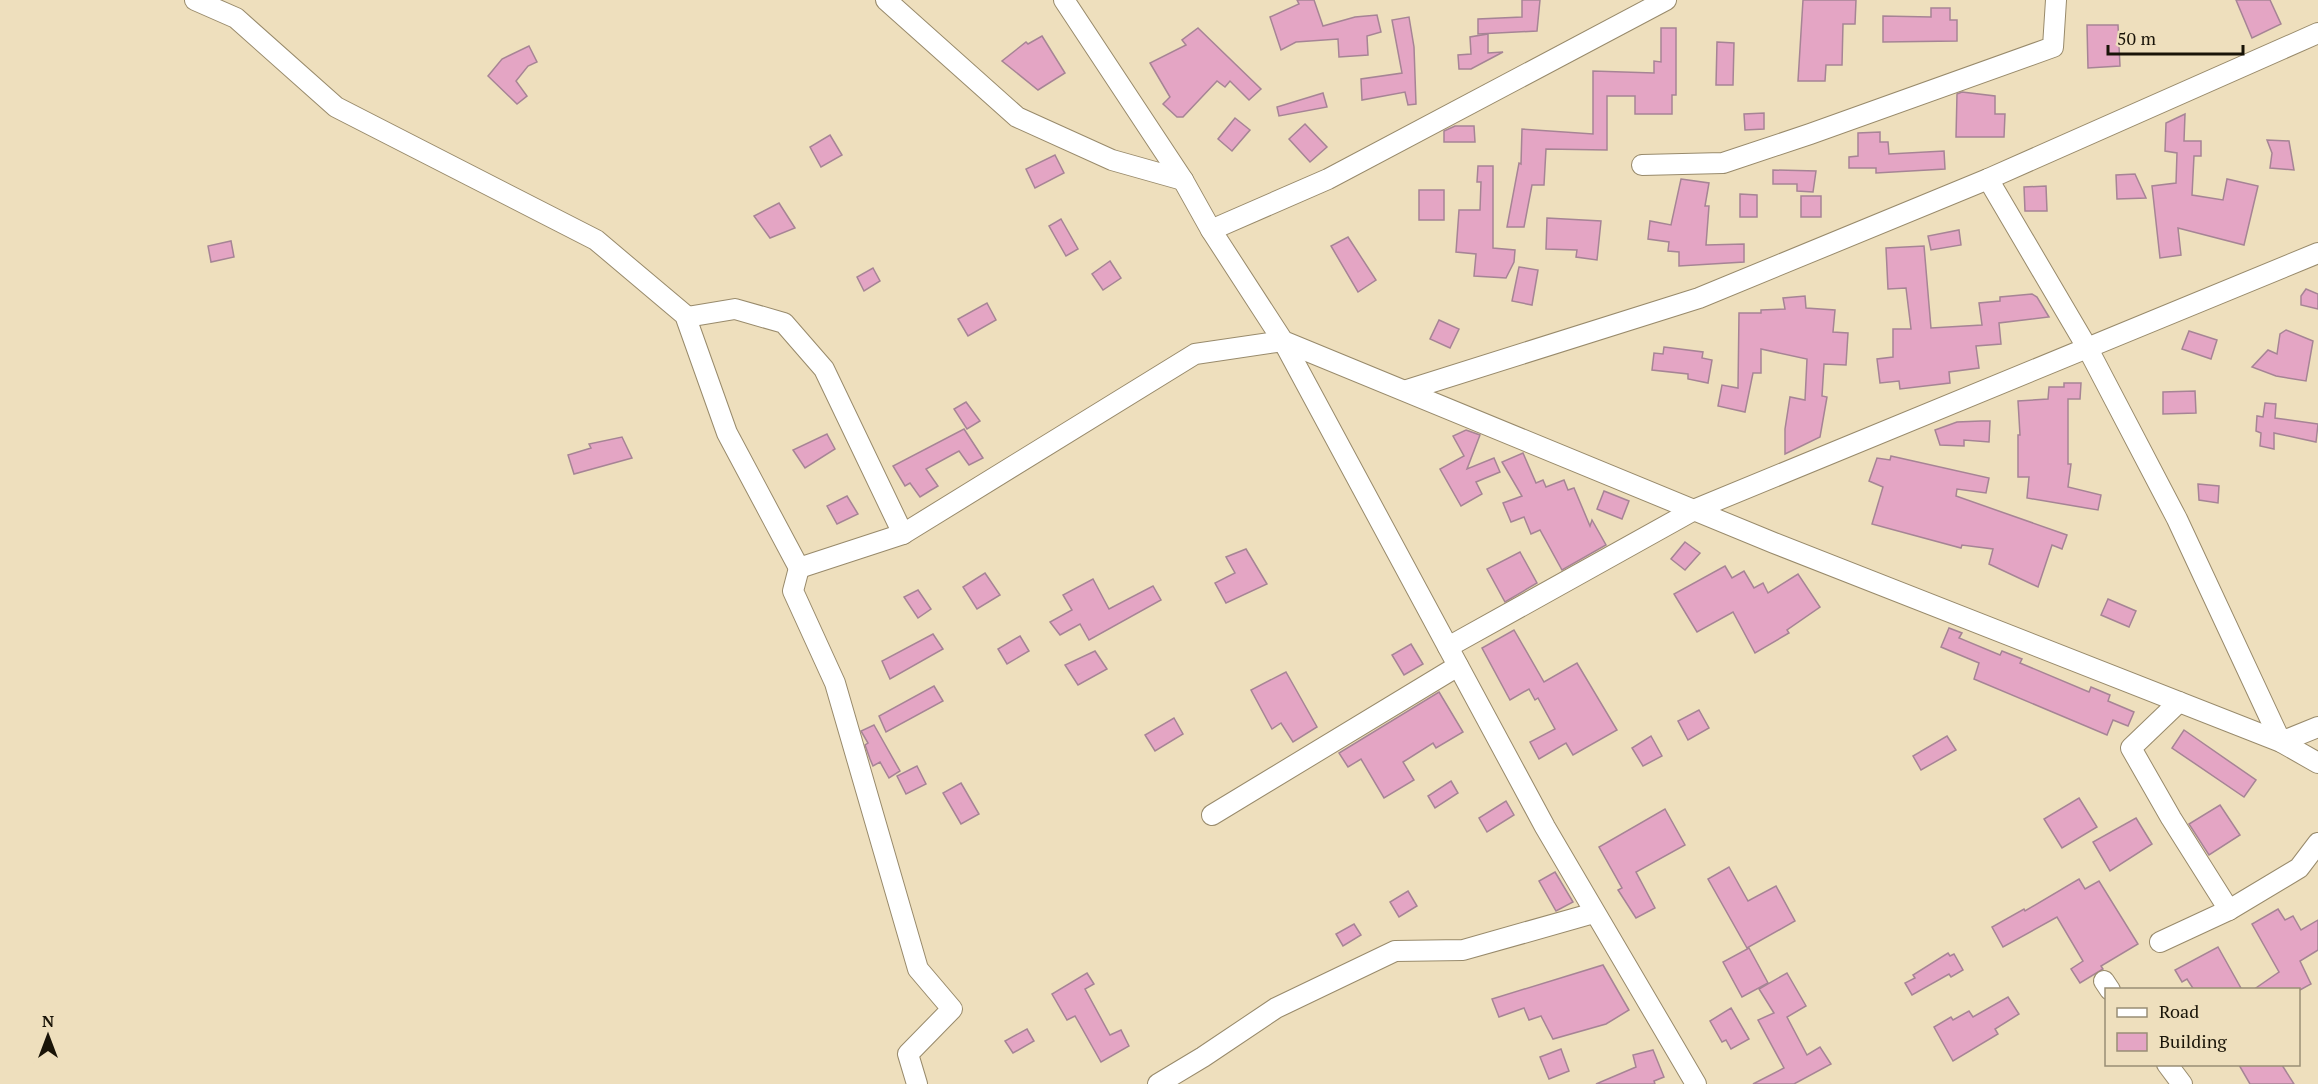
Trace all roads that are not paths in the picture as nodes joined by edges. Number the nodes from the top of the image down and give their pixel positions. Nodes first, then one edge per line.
1 (195, 0) edge
2 (886, 0) edge
3 (1064, 0) edge
4 (1666, 0) edge
5 (2056, 0) edge
6 (2318, 33) edge
7 (1642, 165) dead end
8 (1988, 179) junction
9 (1183, 180) junction
10 (1211, 230) junction
11 (2318, 253) edge
12 (687, 317) dead end
13 (1283, 341) junction
14 (2088, 349) junction
15 (1407, 390) junction
16 (1696, 509) junction
17 (903, 534) junction
18 (799, 568) junction
19 (1448, 647) junction
20 (1458, 666) junction
21 (2179, 702) junction
22 (2318, 727) edge
23 (2281, 742) junction
24 (2318, 764) edge
25 (1212, 815) dead end
26 (2318, 843) edge
27 (2229, 910) junction
28 (1594, 913) junction
29 (2160, 942) dead end
30 (2168, 1066) edge
31 (917, 1084) edge
32 (1158, 1084) edge
33 (1696, 1084) edge
34 (2182, 1084) edge

1 - 18 street
2 - 9 street
3 - 9 street
4 - 10 street
5 - 7 street
6 - 8 street
8 - 14 street
8 - 15 street
9 - 10 street
10 - 13 street
11 - 14 street
12 - 17 street
13 - 15 street
13 - 17 street
13 - 19 street
14 - 16 street
14 - 23 street
15 - 16 street
16 - 19 street
16 - 21 street
17 - 18 street
18 - 31 street
19 - 20 street
20 - 25 street
20 - 28 street
21 - 23 street
21 - 27 street
22 - 23 street
23 - 24 street
26 - 27 street
27 - 29 street
28 - 32 street
28 - 33 street
30 - 34 street

